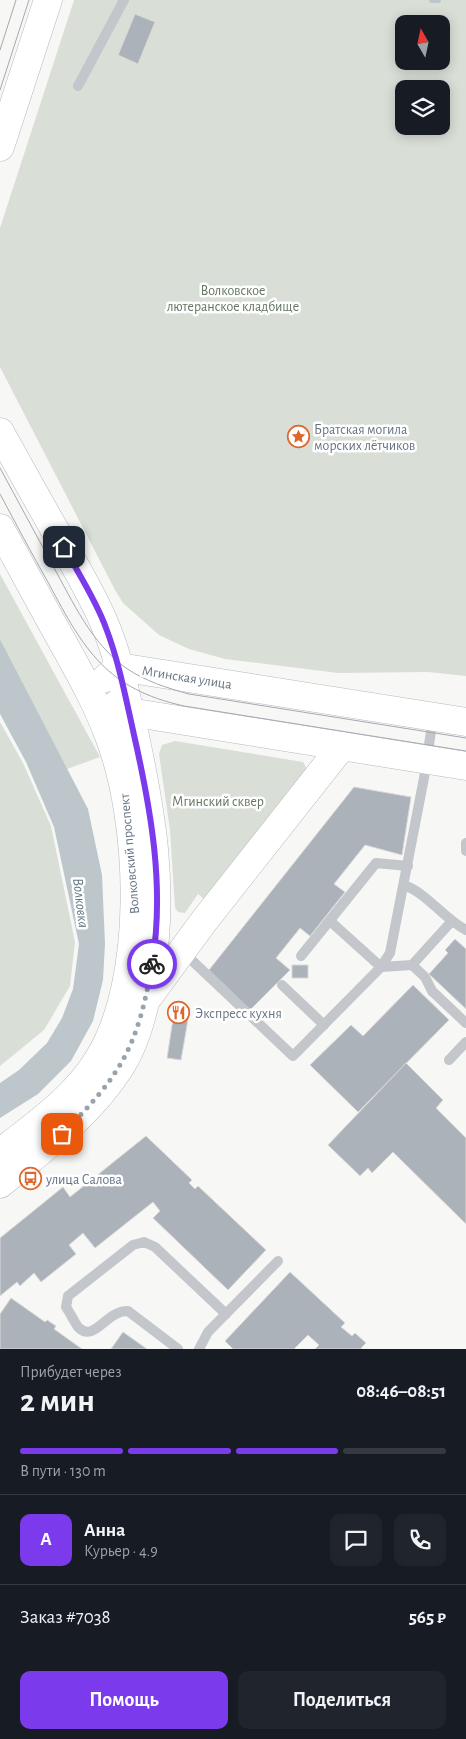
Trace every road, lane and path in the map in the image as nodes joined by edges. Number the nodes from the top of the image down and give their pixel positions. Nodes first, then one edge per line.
1 (48, 0) edge
2 (124, 0) edge
3 (78, 86) dead end
4 (0, 148) edge
5 (0, 432) edge
6 (0, 528) edge
7 (118, 667) junction
8 (90, 692) junction
9 (129, 712) junction
10 (433, 717) junction
11 (466, 722) edge
12 (342, 746) junction
13 (426, 759) junction
14 (466, 766) edge
15 (466, 843) edge
16 (466, 851) edge
17 (408, 866) junction
18 (404, 885) junction
19 (330, 921) junction
20 (451, 922) junction
21 (466, 930) edge
22 (182, 951) junction
23 (302, 956) dead end
24 (412, 965) junction
25 (381, 967) junction
26 (282, 985) dead end
27 (146, 1000) junction
28 (466, 1023) edge
29 (324, 1024) junction
30 (466, 1042) edge
31 (449, 1060) dead end
32 (0, 1153) edge
33 (0, 1184) edge
34 (278, 1261) dead end
35 (226, 1314) junction
36 (201, 1348) edge
37 (178, 1349) edge

1 - 4 street
2 - 3 lane
5 - 7 street, Волковский проспект
6 - 8 street, Волковский проспект
7 - 8 street
7 - 9 street, Волковский проспект
7 - 10 street, Мгинская улица
8 - 9 street
8 - 32 street, Волковский проспект
9 - 12 street
9 - 27 street, Волковский проспект
10 - 11 street, Мгинская улица
10 - 13 lane
12 - 13 street
12 - 22 street
13 - 14 street
13 - 17 lane
15 - 16 lane
17 - 18 lane
17 - 19 lane
18 - 20 lane
18 - 25 lane
19 - 23 lane
19 - 25 lane
20 - 21 lane
20 - 24 lane
22 - 27 street
22 - 29 lane
24 - 25 lane
24 - 28 lane
25 - 29 lane
26 - 29 lane
27 - 33 street, Волковский проспект
30 - 31 lane
34 - 35 lane
35 - 36 lane
35 - 37 lane

